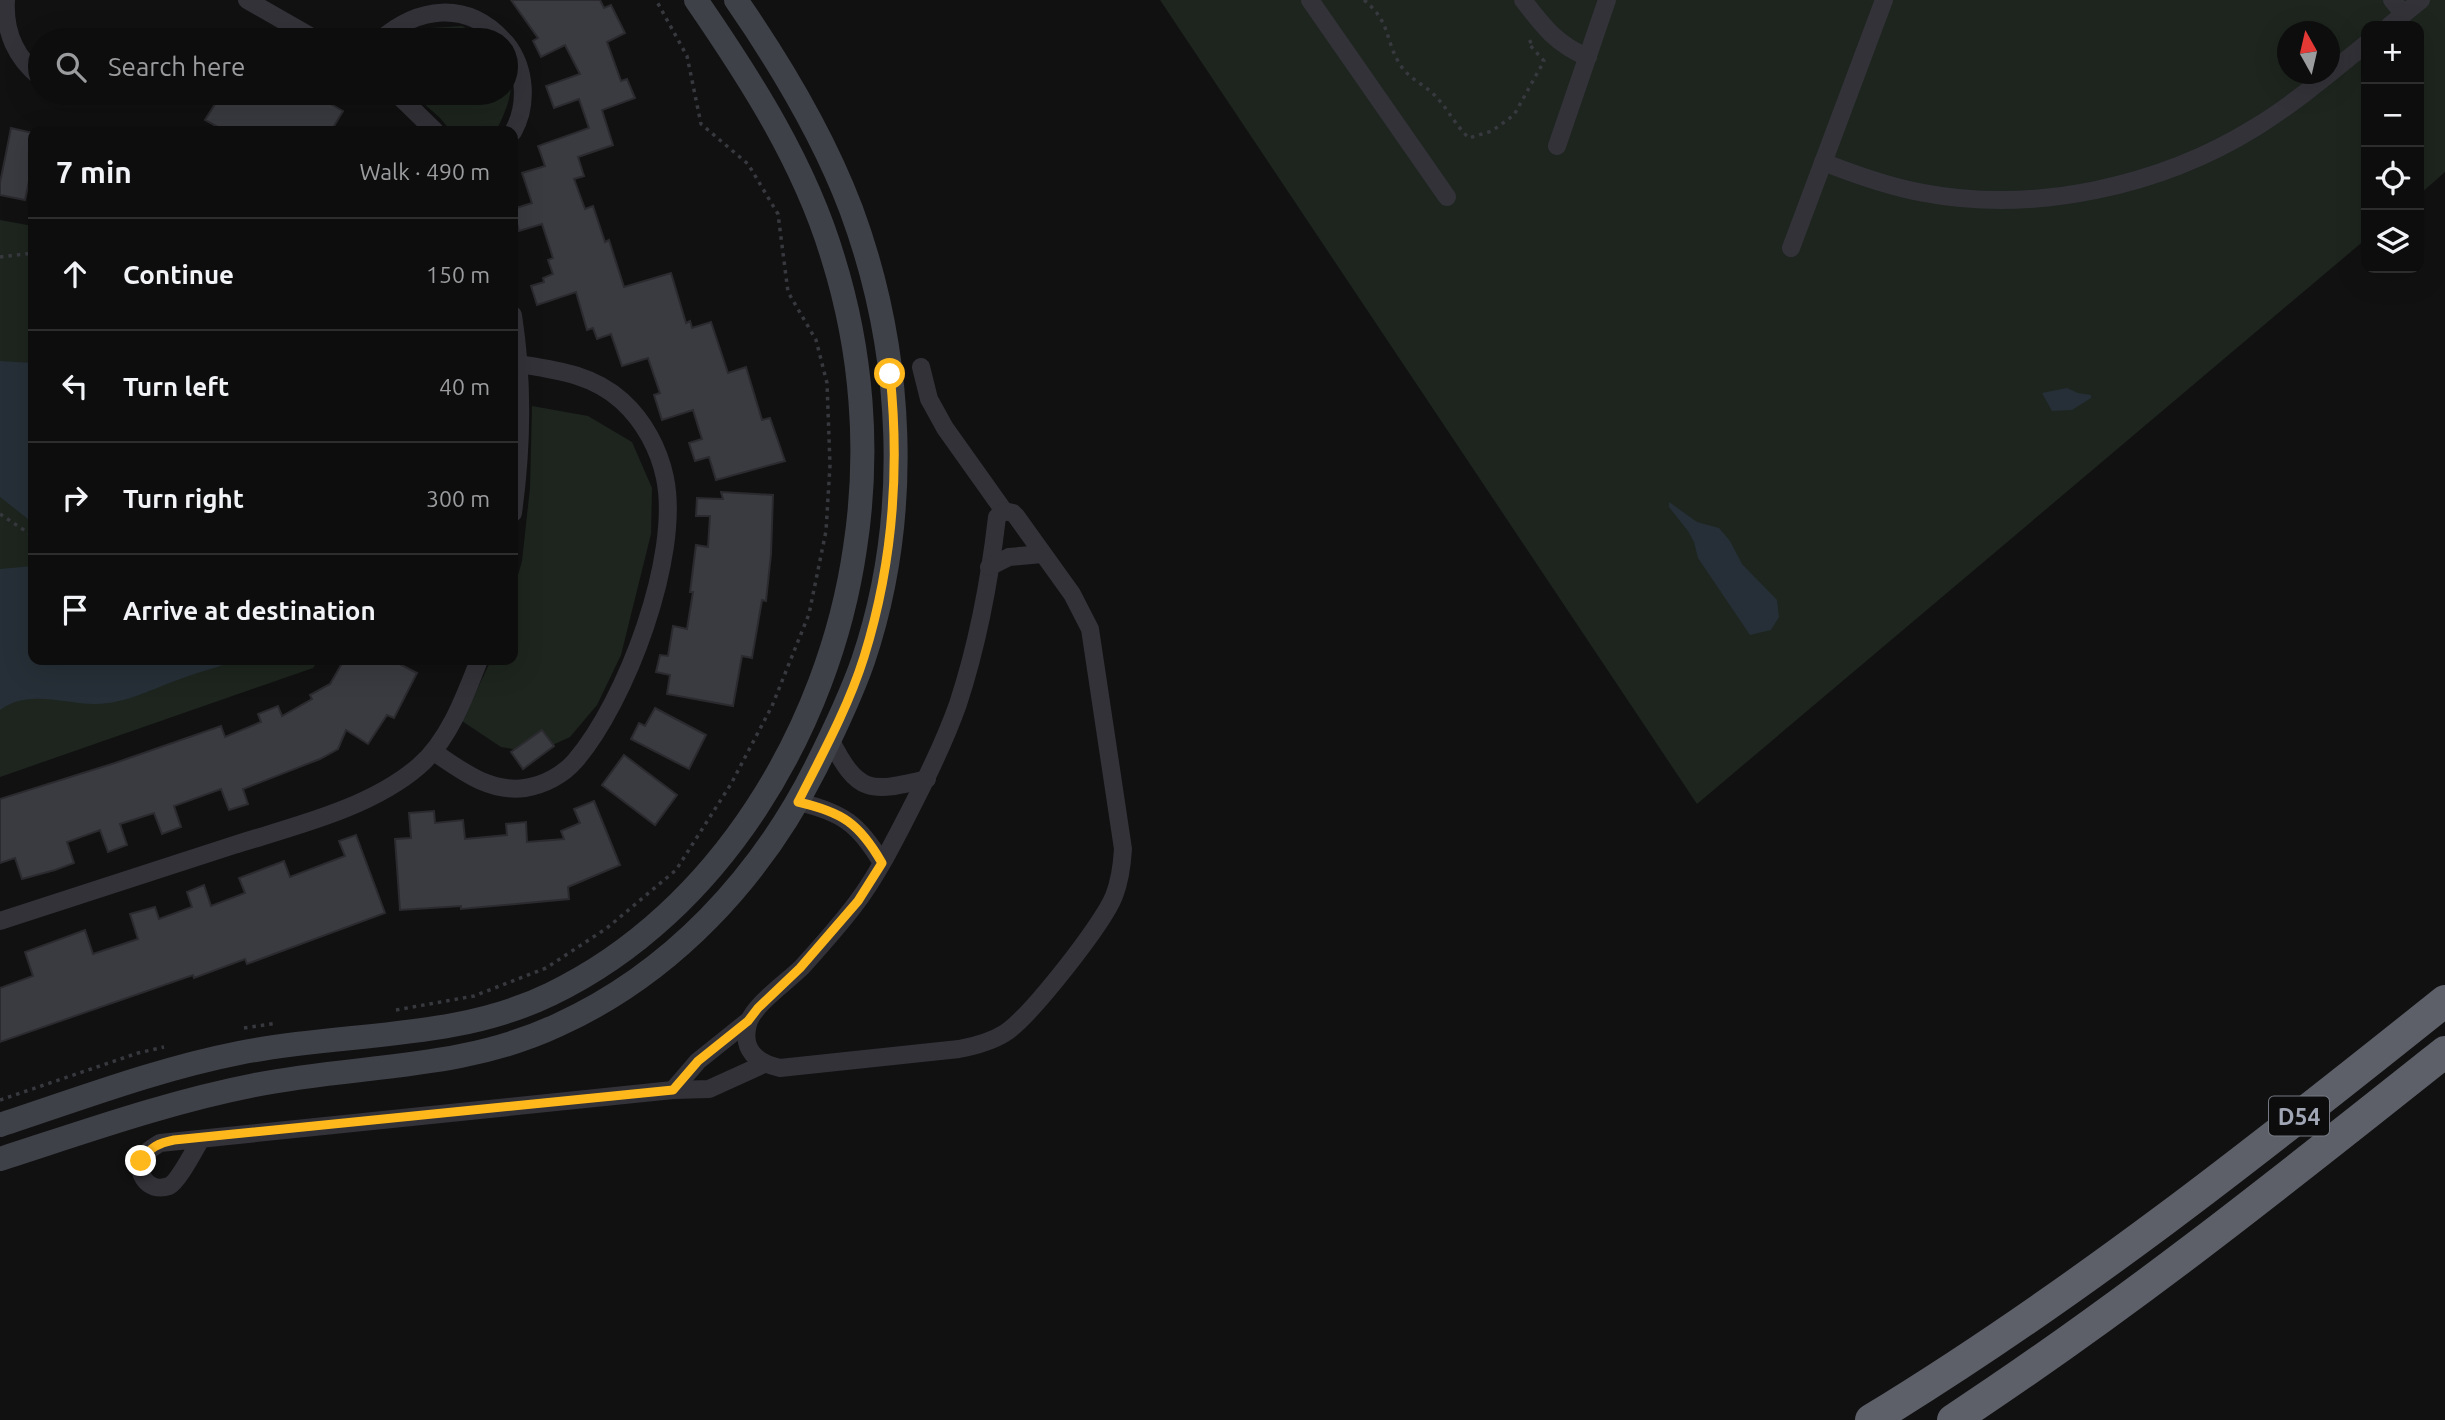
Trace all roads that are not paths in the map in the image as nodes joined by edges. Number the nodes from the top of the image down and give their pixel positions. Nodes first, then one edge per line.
1 (6, 0) edge
2 (247, 0) edge
3 (696, 0) edge
4 (736, 0) edge
5 (1310, 0) edge
6 (1523, 0) edge
7 (1607, 0) edge
8 (1884, 0) edge
9 (2392, 0) edge
10 (2421, 0) edge
11 (2404, 14) junction
12 (2395, 21) edge
13 (296, 28) edge
14 (394, 28) edge
15 (489, 28) edge
16 (2361, 48) edge
17 (1588, 57) junction
18 (518, 64) edge
19 (28, 67) edge
20 (409, 105) edge
21 (430, 126) edge
22 (515, 126) edge
23 (1557, 146) dead end
24 (1823, 162) junction
25 (1447, 197) dead end
26 (1791, 248) dead end
27 (518, 356) edge
28 (519, 364) junction
29 (921, 367) dead end
30 (518, 446) edge
31 (1004, 511) junction
32 (1042, 554) junction
33 (989, 567) junction
34 (477, 665) edge
35 (830, 739) junction
36 (434, 752) junction
37 (927, 779) junction
38 (798, 802) junction
39 (882, 863) junction
40 (0, 922) edge
41 (2445, 1001) edge
42 (748, 1021) junction
43 (2445, 1052) edge
44 (764, 1064) junction
45 (673, 1090) junction
46 (0, 1125) edge
47 (201, 1139) dead end
48 (0, 1159) edge
49 (1871, 1420) edge
50 (1953, 1420) edge

1 - 19 street
2 - 13 street
3 - 46 street
4 - 35 street
5 - 25 street
6 - 17 street
7 - 17 street
8 - 24 street
9 - 11 street
10 - 11 street
11 - 12 street
14 - 15 street
16 - 24 street
17 - 23 street
18 - 22 street
20 - 21 street
24 - 26 street
27 - 28 street
28 - 30 street
28 - 36 street
29 - 31 street
31 - 32 street
31 - 33 street
32 - 33 street
32 - 44 street
33 - 37 street
34 - 36 street
35 - 37 street
35 - 38 street
36 - 40 street
37 - 39 street
38 - 39 street
38 - 48 street
39 - 42 street
41 - 49 highway, D54
42 - 44 street
42 - 45 street
43 - 50 highway, D54
44 - 45 street
45 - 47 street

